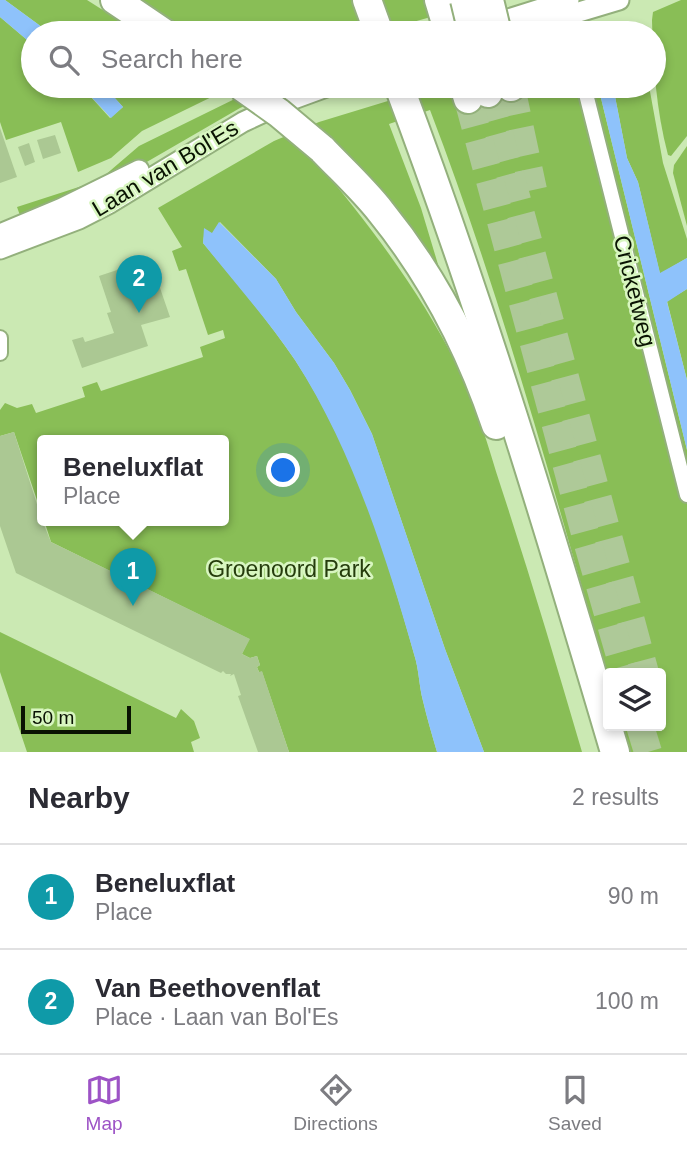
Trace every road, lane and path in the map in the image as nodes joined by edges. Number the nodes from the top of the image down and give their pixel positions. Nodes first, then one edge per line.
1 (115, 0) edge
2 (367, 0) edge
3 (439, 0) edge
4 (465, 0) edge
5 (489, 0) edge
6 (619, 0) edge
7 (569, 12) edge
8 (146, 21) edge
9 (375, 21) edge
10 (445, 21) edge
11 (470, 21) edge
12 (494, 21) edge
13 (524, 21) edge
14 (543, 21) edge
15 (258, 98) edge
16 (274, 98) edge
17 (296, 98) edge
18 (403, 98) edge
19 (587, 98) edge
20 (0, 233) edge
21 (0, 249) edge
22 (0, 338) edge
23 (0, 353) edge
24 (687, 495) edge
25 (596, 752) edge
26 (615, 752) edge

1 - 8 highway
2 - 9 highway
3 - 10 highway
4 - 11 highway, bridge
5 - 12 highway, bridge
6 - 7 street
7 - 13 street
7 - 14 street
15 - 25 highway, bridge
16 - 20 street, Laan van Bol'Es
17 - 21 street, Laan van Bol'Es
18 - 26 highway
19 - 24 street, Cricketweg
22 - 23 street

